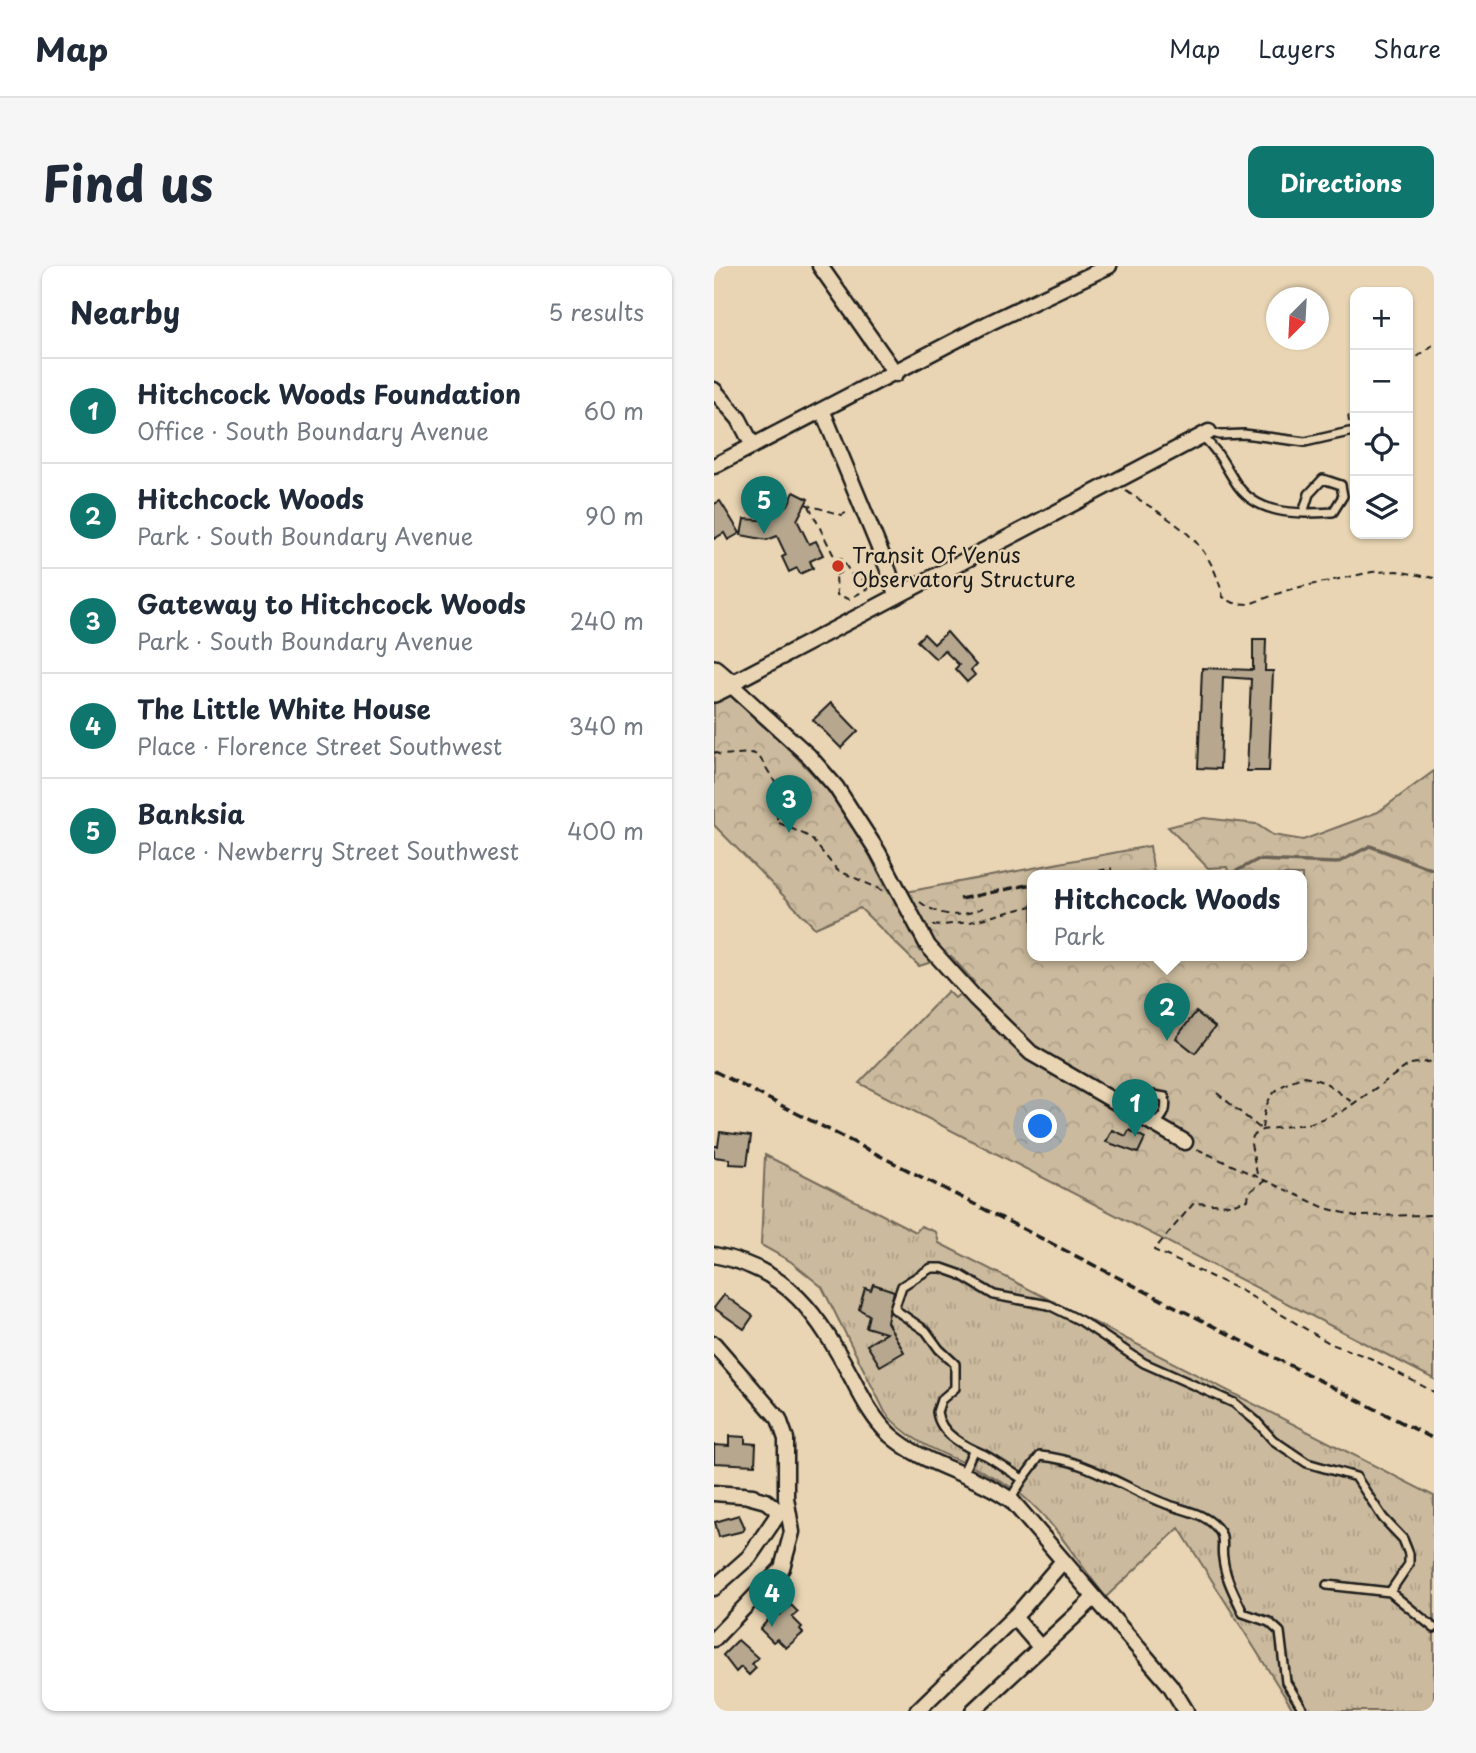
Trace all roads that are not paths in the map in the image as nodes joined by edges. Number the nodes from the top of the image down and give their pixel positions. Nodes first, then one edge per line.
1 (820, 266) edge
2 (1109, 266) edge
3 (896, 374) junction
4 (714, 390) edge
5 (823, 412) junction
6 (1349, 432) road end
7 (1205, 434) junction
8 (753, 446) junction
9 (714, 466) edge
10 (1304, 510) junction
11 (896, 596) junction
12 (714, 670) edge
13 (722, 688) edge
14 (1185, 1142) road end
15 (714, 1255) edge
16 (714, 1343) edge
17 (973, 1451) junction
18 (962, 1475) junction
19 (1023, 1479) junction
20 (714, 1493) edge
21 (744, 1495) junction
22 (786, 1498) junction
23 (1010, 1499) junction
24 (1063, 1561) junction
25 (1327, 1585) dead end
26 (714, 1588) edge
27 (1390, 1592) junction
28 (1094, 1598) junction
29 (1014, 1617) junction
30 (1434, 1628) edge
31 (714, 1639) edge
32 (1040, 1647) junction
33 (917, 1711) edge
34 (973, 1711) edge
35 (1186, 1711) edge
36 (1304, 1711) edge

1 - 3 street
2 - 3 street
3 - 5 street
4 - 8 street
5 - 8 street
5 - 11 street
6 - 7 lane
7 - 10 lane
7 - 11 street
8 - 9 street
10 - 10 lane
11 - 13 street
12 - 13 street
13 - 14 street
15 - 18 street
16 - 22 street
17 - 18 lane
17 - 19 lane
17 - 27 lane
18 - 23 street
19 - 23 lane
19 - 36 lane
20 - 21 street
21 - 22 street
21 - 26 street
22 - 31 street
23 - 24 street
24 - 28 street
24 - 29 street
25 - 27 lane
27 - 30 lane
28 - 32 street
28 - 35 street
29 - 32 street
29 - 33 street
32 - 34 street

